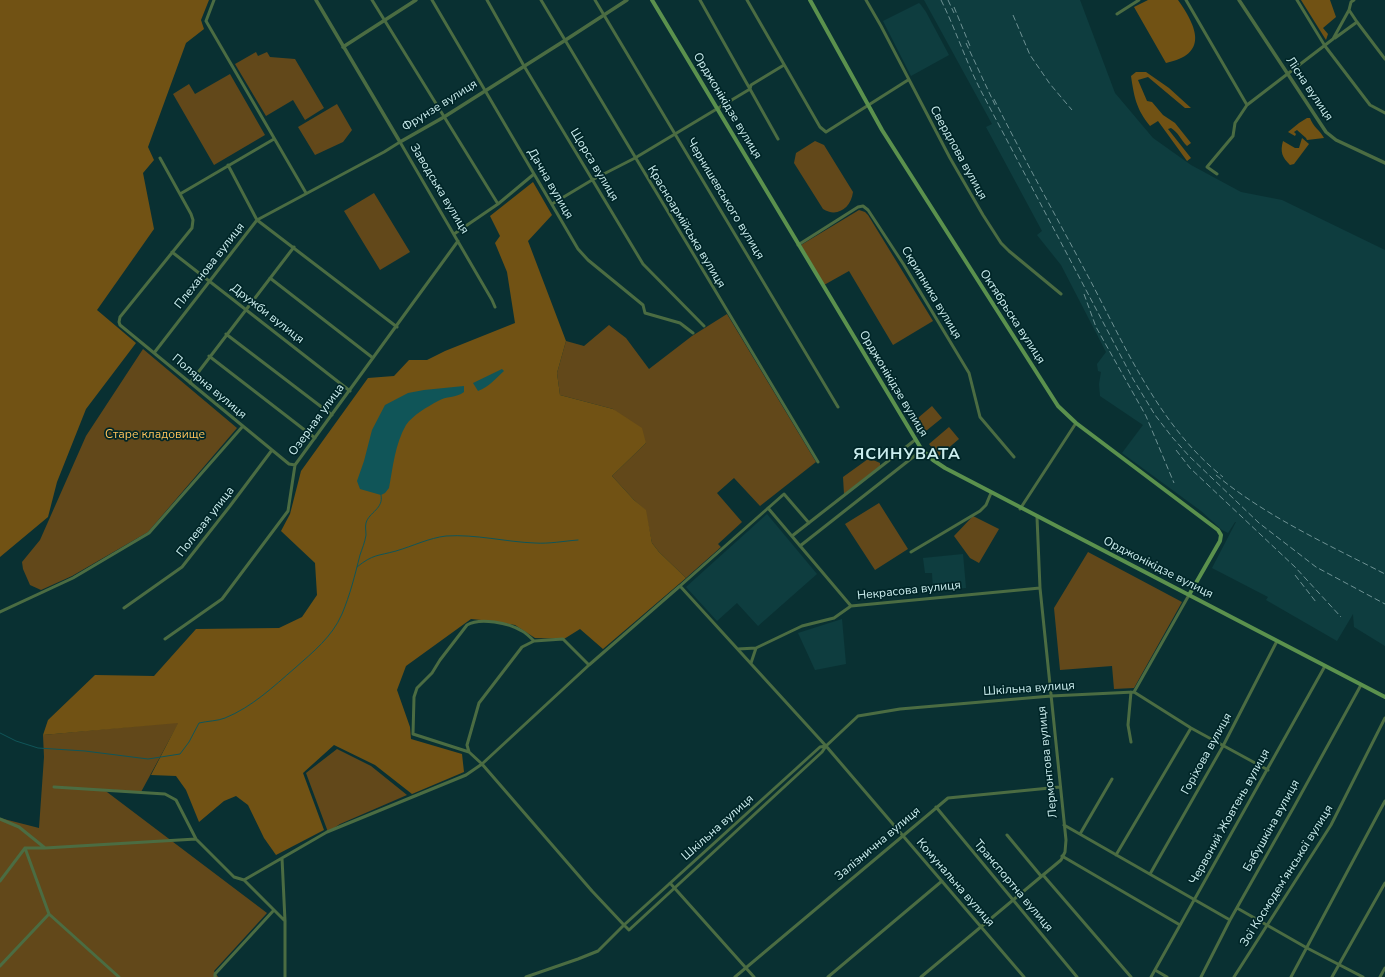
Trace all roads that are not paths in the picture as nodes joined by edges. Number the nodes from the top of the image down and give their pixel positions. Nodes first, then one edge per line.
1 (214, 0) edge
2 (316, 0) edge
3 (372, 0) edge
4 (416, 0) edge
5 (432, 0) edge
6 (487, 0) edge
7 (541, 0) edge
8 (595, 0) edge
9 (627, 0) edge
10 (652, 0) edge
11 (700, 0) edge
12 (747, 0) edge
13 (810, 0) edge
14 (866, 0) edge
15 (1139, 0) edge
16 (1186, 0) edge
17 (1239, 0) edge
18 (1297, 0) edge
19 (1354, 0) edge
20 (1349, 10) junction
21 (1117, 14) dead end
22 (603, 15) junction
23 (384, 21) junction
24 (1357, 22) junction
25 (1333, 39) junction
26 (564, 41) junction
27 (1325, 46) junction
28 (343, 47) junction
29 (1385, 59) edge
30 (784, 65) junction
31 (524, 66) junction
32 (1287, 74) junction
33 (908, 80) junction
34 (750, 89) junction
35 (485, 90) junction
36 (1247, 105) junction
37 (868, 106) junction
38 (717, 109) junction
39 (1385, 113) edge
40 (444, 117) junction
41 (675, 134) junction
42 (274, 139) junction
43 (778, 139) dead end
44 (400, 142) junction
45 (160, 158) dead end
46 (635, 158) junction
47 (1385, 163) edge
48 (228, 165) junction
49 (534, 174) junction
50 (1217, 174) dead end
51 (592, 180) junction
52 (306, 193) junction
53 (180, 194) junction
54 (498, 204) junction
55 (552, 204) junction
56 (257, 220) junction
57 (454, 234) junction
58 (458, 241) junction
59 (798, 244) junction
60 (294, 247) junction
61 (172, 252) junction
62 (270, 278) junction
63 (209, 281) junction
64 (1061, 294) dead end
65 (495, 307) dead end
66 (246, 309) junction
67 (704, 326) dead end
68 (397, 327) junction
69 (693, 333) dead end
70 (226, 334) junction
71 (154, 353) junction
72 (209, 356) junction
73 (374, 358) junction
74 (190, 383) junction
75 (350, 391) junction
76 (838, 407) dead end
77 (332, 415) junction
78 (1076, 423) junction
79 (243, 426) junction
80 (315, 438) junction
81 (915, 440) junction
82 (272, 450) junction
83 (922, 450) junction
84 (1014, 457) dead end
85 (818, 462) dead end
86 (295, 465) junction
87 (991, 493) junction
88 (768, 508) junction
89 (1020, 509) junction
90 (1037, 517) junction
91 (809, 523) junction
92 (792, 536) junction
93 (800, 546) junction
94 (911, 552) dead end
95 (680, 586) junction
96 (1040, 588) junction
97 (1189, 595) junction
98 (851, 606) junction
99 (124, 608) dead end
100 (0, 612) edge
101 (165, 639) dead end
102 (534, 640) junction
103 (1277, 641) junction
104 (756, 648) junction
105 (738, 649) junction
106 (750, 663) junction
107 (589, 665) junction
108 (1325, 666) junction
109 (1361, 685) junction
110 (1132, 692) junction
111 (1051, 696) junction
112 (1385, 697) edge
113 (1385, 718) edge
114 (1191, 728) junction
115 (1131, 742) dead end
116 (826, 746) junction
117 (1223, 746) junction
118 (469, 752) junction
119 (482, 764) junction
120 (1268, 770) junction
121 (1112, 778) dead end
122 (54, 786) dead end
123 (1060, 787) junction
124 (1385, 801) edge
125 (936, 807) junction
126 (0, 819) edge
127 (1064, 825) junction
128 (1080, 834) junction
129 (902, 835) junction
130 (1007, 835) dead end
131 (196, 839) junction
132 (25, 848) junction
133 (45, 848) junction
134 (1116, 855) junction
135 (282, 858) junction
136 (1062, 858) junction
137 (1150, 874) junction
138 (1042, 875) junction
139 (244, 880) junction
140 (0, 881) edge
141 (942, 881) junction
142 (670, 883) junction
143 (1385, 883) edge
144 (674, 888) junction
145 (1013, 900) junction
146 (1195, 900) junction
147 (1237, 908) junction
148 (274, 910) junction
149 (49, 914) junction
150 (1230, 920) junction
151 (285, 921) junction
152 (624, 925) junction
153 (1180, 925) junction
154 (1268, 926) junction
155 (981, 927) junction
156 (1307, 948) junction
157 (1340, 965) junction
158 (0, 966) edge
159 (746, 968) junction
160 (1385, 968) edge
161 (1155, 970) junction
162 (1022, 975) edge
163 (119, 977) edge
164 (215, 977) edge
165 (285, 977) edge
166 (526, 977) edge
167 (735, 977) edge
168 (754, 977) edge
169 (828, 977) edge
170 (921, 977) edge
171 (1017, 977) edge
172 (1077, 977) edge
173 (1131, 977) edge
174 (1151, 977) edge
175 (1166, 977) edge
176 (1201, 977) edge
177 (1234, 977) edge
178 (1291, 977) edge
179 (1332, 977) edge
180 (1362, 977) edge
181 (1380, 977) edge

1 - 42 street
2 - 28 street, Заводська вулиця
3 - 23 street
4 - 23 street
5 - 35 street, Дачна вулиця
6 - 31 street, Щорса вулиця
7 - 26 street, Красноармійська вулиця
8 - 22 street, Чернишевського вулиця
9 - 22 street, Фрунзе вулиця
10 - 38 main road, Орджонікідзе вулиця
11 - 34 street
12 - 30 street
13 - 37 main road, Октябрьска вулиця
14 - 33 street, Свердлова вулиця
15 - 21 street
16 - 36 street
17 - 32 street, Лісна вулиця
18 - 27 street
19 - 20 street
20 - 24 street
20 - 25 street
22 - 26 street, Фрунзе вулиця
22 - 41 street, Чернишевського вулиця
23 - 28 street
23 - 40 street
24 - 25 street
24 - 29 street
25 - 27 street
26 - 31 street, Фрунзе вулиця
26 - 46 street, Красноармійська вулиця
27 - 32 street
27 - 39 street
28 - 44 street, Заводська вулиця
30 - 34 street
30 - 37 street
31 - 35 street, Фрунзе вулиця
31 - 51 street, Щорса вулиця
32 - 36 street
32 - 47 street, Лісна вулиця
33 - 37 street
33 - 64 street, Свердлова вулиця
34 - 38 street
34 - 43 street
35 - 40 street, Фрунзе вулиця
35 - 49 street, Дачна вулиця
36 - 50 street
37 - 78 main road, Октябрьска вулиця
38 - 41 street
38 - 59 main road, Орджонікідзе вулиця
40 - 44 street, Фрунзе вулиця
40 - 54 street
41 - 46 street
41 - 76 street, Чернишевського вулиця
42 - 48 street
42 - 52 street
44 - 52 street, Фрунзе вулиця
44 - 57 street, Заводська вулиця
45 - 53 street
46 - 51 street
46 - 85 street, Красноармійська вулиця
48 - 53 street
48 - 56 street, Плеханова вулиця
49 - 54 street
49 - 55 street, Дачна вулиця
51 - 55 street
51 - 67 street, Щорса вулиця
52 - 56 street, Фрунзе вулиця
53 - 61 street
54 - 57 street
55 - 69 street, Дачна вулиця
56 - 60 street
56 - 63 street, Плеханова вулиця
57 - 58 street, Заводська вулиця
58 - 65 street, Заводська вулиця
58 - 68 street, Озерная улица
59 - 81 main road, Орджонікідзе вулиця
59 - 84 street, Скрипника вулиця
60 - 62 street
60 - 68 street
61 - 63 street, Дружби вулиця
61 - 71 street, Полярна вулиця
62 - 66 street
62 - 73 street
63 - 66 street, Дружби вулиця
63 - 71 street, Плеханова вулиця
66 - 70 street
66 - 75 street, Дружби вулиця
68 - 73 street, Озерная улица
70 - 72 street
70 - 77 street
71 - 74 street, Полярна вулиця
72 - 74 street
72 - 80 street
73 - 75 street, Озерная улица
74 - 79 street, Полярна вулиця
75 - 77 street, Озерная улица
77 - 80 street, Озерная улица
78 - 89 street
78 - 97 main road, Октябрьска вулиця
79 - 82 street, Полярна вулиця
79 - 100 street
80 - 86 street, Озерная улица
81 - 83 main road, Орджонікідзе вулиця
81 - 91 street
82 - 86 street, Полярна вулиця
82 - 99 street, Полевая улица
83 - 87 main road, Орджонікідзе вулиця
83 - 93 street
86 - 101 street, Озерная улица
87 - 89 main road, Орджонікідзе вулиця
87 - 94 street
88 - 91 street
88 - 92 street
88 - 95 street
89 - 90 main road, Орджонікідзе вулиця
90 - 96 street, Лермонтова вулиця
90 - 97 main road, Орджонікідзе вулиця
91 - 92 street
92 - 93 street
93 - 98 street
95 - 105 street, Комунальна вулиця
95 - 107 street
96 - 98 street, Некрасова вулиця
96 - 111 street, Лермонтова вулиця
97 - 103 main road, Орджонікідзе вулиця
97 - 110 street
98 - 104 street, Некрасова вулиця
102 - 107 street
102 - 118 street
102 - 118 street
103 - 108 main road, Орджонікідзе вулиця
103 - 117 street, Горіхова вулиця
104 - 105 street
104 - 106 street
105 - 106 street, Комунальна вулиця
106 - 116 street, Комунальна вулиця
107 - 119 street
108 - 109 main road, Орджонікідзе вулиця
108 - 120 street, Червоний Жовтень вулиця
109 - 112 main road, Орджонікідзе вулиця
109 - 147 street, Бабушкіна вулиця
110 - 111 street, Шкільна вулиця
110 - 114 street
110 - 115 street
111 - 116 street, Шкільна вулиця
111 - 123 street, Лермонтова вулиця
113 - 154 street, Зої Космодем’янської вулиця
114 - 117 street
114 - 134 street
116 - 129 street, Комунальна вулиця
116 - 142 street, Шкільна вулиця
116 - 144 street, Шкільна вулиця
117 - 120 street
117 - 137 street, Горіхова вулиця
118 - 119 street
119 - 135 street
119 - 152 street
120 - 146 street, Червоний Жовтень вулиця
121 - 128 street
122 - 131 street
123 - 125 street, Залізнична вулиця
123 - 127 street, Лермонтова вулиця
124 - 156 street
125 - 129 street, Залізнична вулиця
125 - 145 street, Транспортна вулиця
126 - 133 street
127 - 128 street
127 - 136 street, Лермонтова вулиця
128 - 134 street
129 - 141 street, Комунальна вулиця
129 - 159 street, Залізнична вулиця
130 - 138 street
131 - 133 street
131 - 139 street
132 - 133 street
132 - 140 street
132 - 149 street
134 - 137 street
135 - 139 street
135 - 151 street
136 - 138 street
136 - 153 street
137 - 146 street
138 - 145 street
138 - 173 street
139 - 148 street
141 - 155 street, Комунальна вулиця
141 - 169 street
142 - 144 street
142 - 152 street, Шкільна вулиця
143 - 157 street
144 - 152 street, Шкільна вулиця
144 - 159 street
145 - 155 street
145 - 172 street, Транспортна вулиця
146 - 150 street
146 - 153 street, Червоний Жовтень вулиця
147 - 150 street, Бабушкіна вулиця
147 - 154 street
148 - 151 street
148 - 164 street
149 - 158 street
149 - 163 street
150 - 176 street, Бабушкіна вулиця
151 - 165 street
152 - 166 street, Шкільна вулиця
153 - 161 street, Червоний Жовтень вулиця
154 - 156 street
154 - 177 street, Зої Космодем’янської вулиця
155 - 162 street, Комунальна вулиця
155 - 170 street
156 - 157 street
156 - 178 street
157 - 179 street
157 - 180 street
159 - 167 street, Залізнична вулиця
159 - 168 street
160 - 181 street
161 - 174 street, Червоний Жовтень вулиця
161 - 175 street
162 - 171 street

